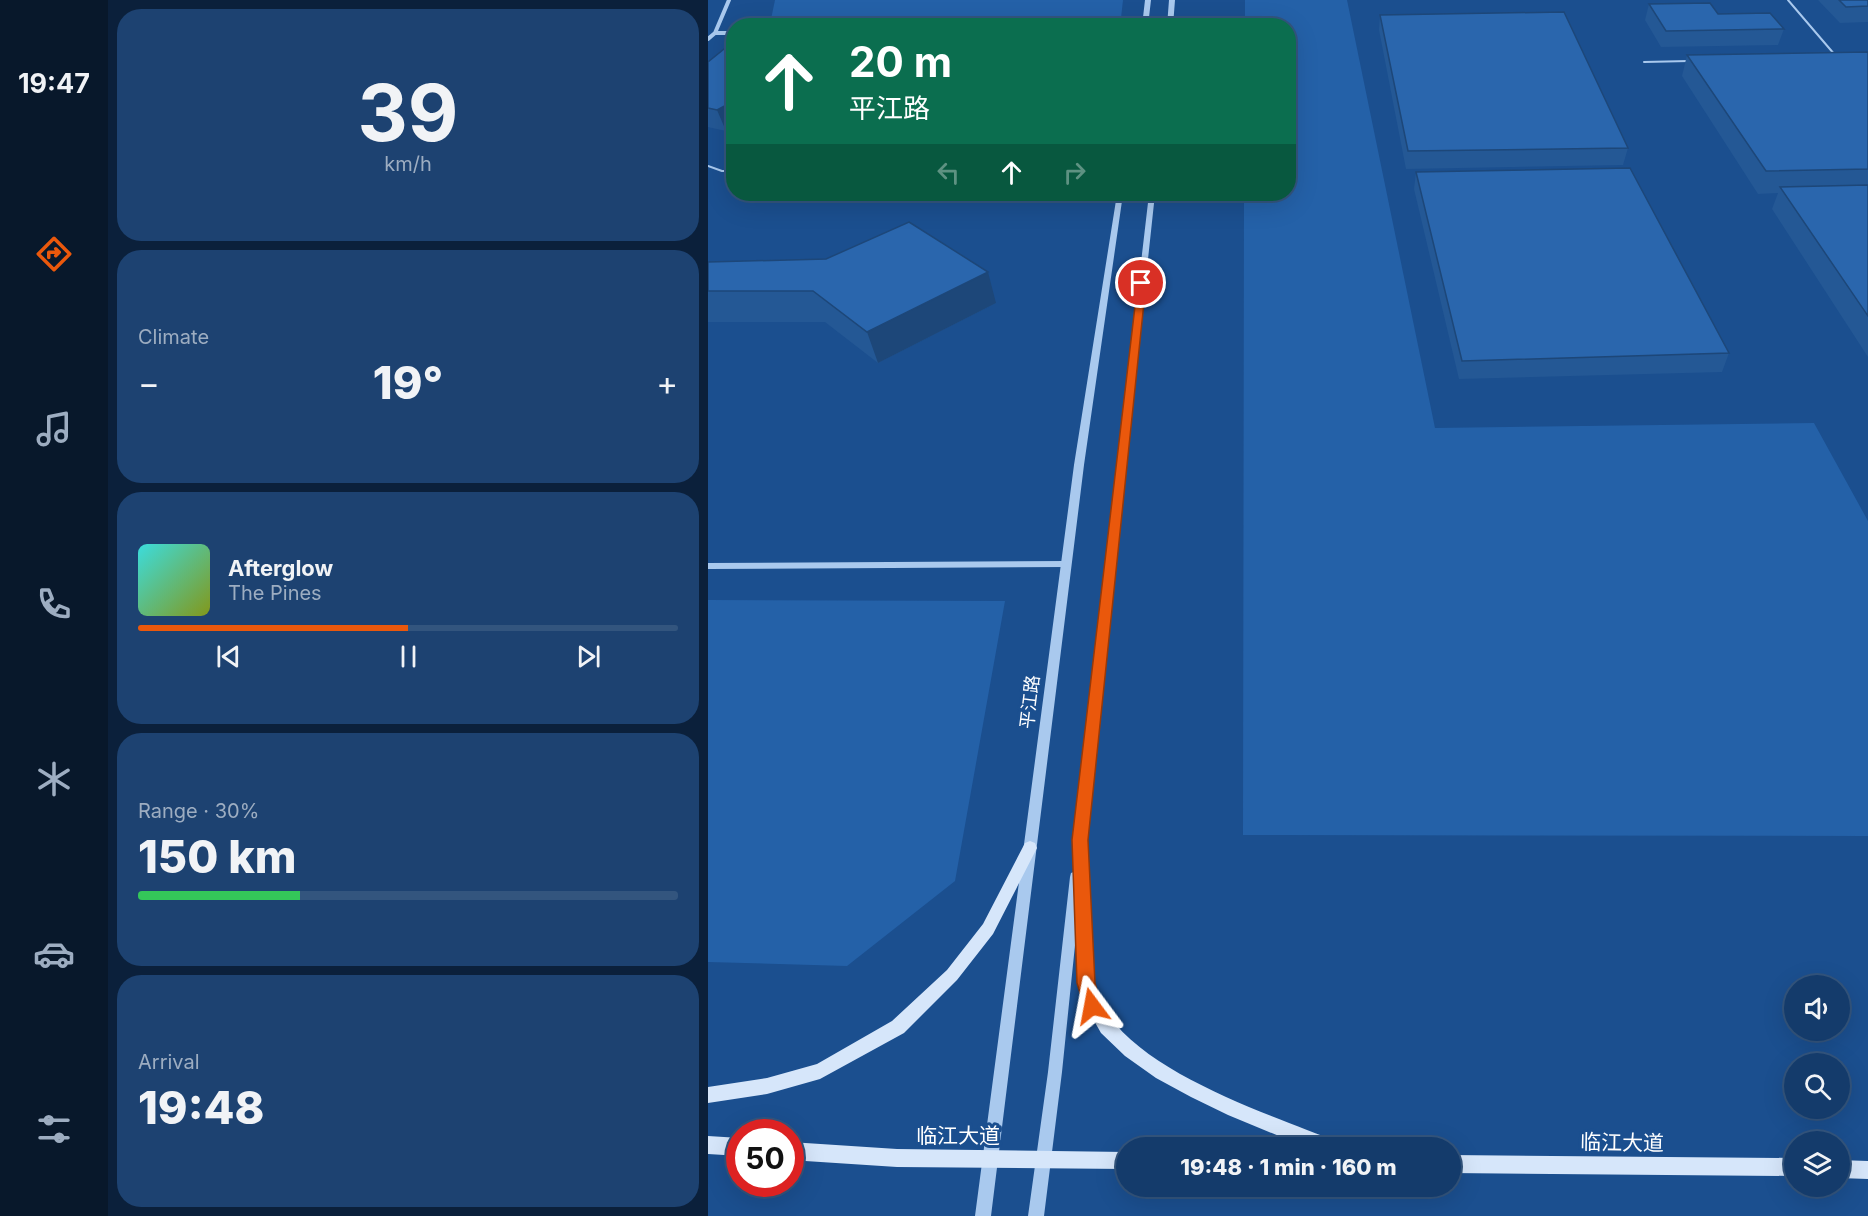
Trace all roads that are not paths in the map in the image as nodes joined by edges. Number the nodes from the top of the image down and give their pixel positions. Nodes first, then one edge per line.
1 (729, 0) edge
2 (1148, 0) edge
3 (1172, 0) edge
4 (1788, 0) edge
5 (1146, 18) edge
6 (1171, 18) edge
7 (715, 33) junction
8 (726, 33) edge
9 (708, 39) edge
10 (1826, 58) edge
11 (1689, 61) edge
12 (1644, 62) dead end
13 (708, 166) edge
14 (726, 171) edge
15 (1119, 201) edge
16 (1151, 201) edge
17 (1066, 564) junction
18 (708, 566) edge
19 (1080, 840) junction
20 (1030, 848) junction
21 (708, 1095) edge
22 (1304, 1137) edge
23 (708, 1145) edge
24 (726, 1147) edge
25 (804, 1152) edge
26 (991, 1158) junction
27 (1043, 1158) junction
28 (1116, 1161) edge
29 (1461, 1164) edge
30 (1784, 1167) edge
31 (1850, 1169) edge
32 (1868, 1170) edge
33 (983, 1216) edge
34 (1036, 1216) edge

1 - 7 street
2 - 5 street
3 - 6 street
4 - 10 lane
7 - 8 street
7 - 9 street
11 - 12 lane
13 - 14 lane
15 - 17 street, 平江路
16 - 19 street
17 - 18 street
17 - 20 street, 平江路
19 - 22 main road
19 - 27 street
20 - 21 main road
20 - 26 street, 平江路
23 - 24 main road
25 - 26 main road, 临江大道
26 - 27 main road, 临江大道
26 - 33 street, 平江路
27 - 28 main road, 临江大道
27 - 34 street
29 - 30 main road, 临江大道
31 - 32 main road

